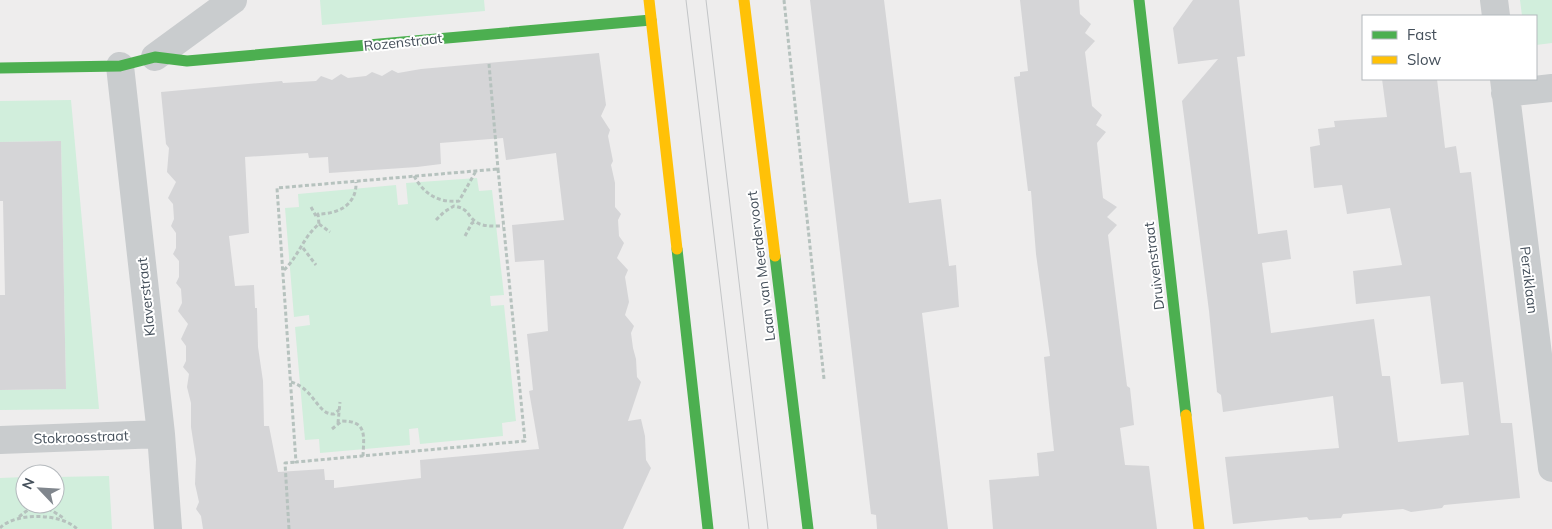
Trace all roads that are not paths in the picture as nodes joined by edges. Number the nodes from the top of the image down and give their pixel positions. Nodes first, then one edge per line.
1 (233, 0) edge
2 (649, 0) edge
3 (744, 0) edge
4 (1139, 0) edge
5 (1494, 0) edge
6 (1496, 15) edge
7 (651, 20) junction
8 (155, 58) junction
9 (120, 66) junction
10 (0, 68) edge
11 (1505, 86) edge
12 (1552, 88) edge
13 (161, 434) junction
14 (0, 440) edge
15 (1552, 468) edge
16 (168, 529) edge
17 (708, 529) edge
18 (808, 529) edge
19 (1199, 529) edge

1 - 8 street, Rozenstraat
2 - 7 street
3 - 18 street, Laan van Meerdervoort
4 - 19 street, Druivenstraat
5 - 6 street
7 - 8 street, Rozenstraat
7 - 17 street
8 - 9 street, Rozenstraat
9 - 10 street, Rozenstraat
9 - 13 street, Klaverstraat
11 - 12 street, Perziklaan
11 - 15 street, Perziklaan
13 - 14 street, Stokroosstraat
13 - 16 street, Klaverstraat

